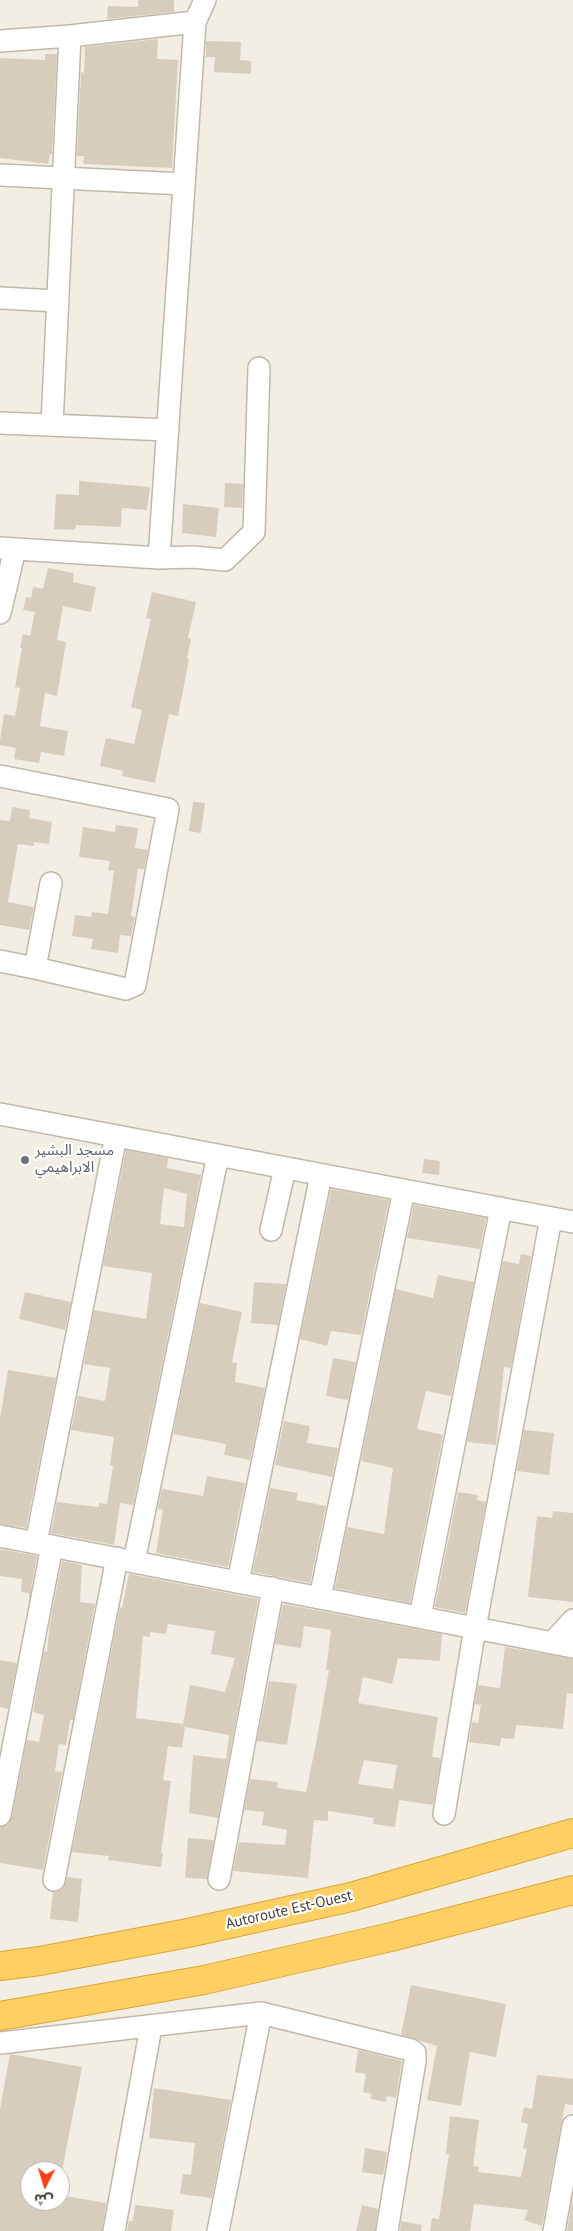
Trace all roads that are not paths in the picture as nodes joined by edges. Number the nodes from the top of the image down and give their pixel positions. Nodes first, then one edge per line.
1 (205, 0) edge
2 (195, 22) junction
3 (70, 36) junction
4 (0, 41) edge
5 (0, 175) edge
6 (63, 178) junction
7 (184, 184) junction
8 (0, 298) edge
9 (57, 301) junction
10 (259, 368) dead end
11 (0, 422) edge
12 (52, 425) junction
13 (168, 430) junction
14 (7, 548) edge
15 (159, 558) junction
16 (0, 613) edge
17 (0, 776) edge
18 (51, 883) dead end
19 (0, 961) edge
20 (35, 968) junction
21 (1, 1120) edge
22 (116, 1136) junction
23 (218, 1156) junction
24 (285, 1168) junction
25 (321, 1175) junction
26 (404, 1190) junction
27 (501, 1208) junction
28 (551, 1218) junction
29 (573, 1222) edge
30 (270, 1230) dead end
31 (0, 1536) edge
32 (44, 1544) junction
33 (126, 1560) junction
34 (238, 1582) junction
35 (273, 1588) junction
36 (320, 1598) junction
37 (420, 1617) junction
38 (573, 1620) edge
39 (475, 1628) junction
40 (564, 1645) edge
41 (444, 1814) dead end
42 (0, 1815) edge
43 (573, 1833) edge
44 (219, 1879) dead end
45 (54, 1880) dead end
46 (573, 1890) edge
47 (0, 1966) edge
48 (260, 2013) junction
49 (0, 2016) edge
50 (151, 2027) junction
51 (0, 2043) edge
52 (573, 2126) edge
53 (114, 2231) edge
54 (218, 2231) edge
55 (387, 2231) edge
56 (554, 2231) edge

1 - 2 street
2 - 3 street
2 - 7 street
3 - 4 street
3 - 6 street
5 - 6 street
6 - 7 street
6 - 9 street
7 - 13 street
8 - 9 street
9 - 12 street
10 - 15 street
11 - 12 street
12 - 13 street
13 - 15 street
14 - 15 street
14 - 16 street
17 - 20 street
18 - 20 street
19 - 20 street
21 - 22 street
22 - 23 street
22 - 32 street
23 - 24 street
23 - 33 street
24 - 25 street
24 - 30 street
25 - 26 street
25 - 34 street
26 - 27 street
26 - 36 street
27 - 28 street
27 - 37 street
28 - 29 street
28 - 39 street
31 - 32 street
32 - 33 street
32 - 42 street
33 - 34 street
33 - 45 street
34 - 35 street
35 - 36 street
35 - 44 street
36 - 37 street
37 - 39 street
38 - 40 street
39 - 40 street
39 - 41 street
43 - 47 highway, Autoroute Est-Ouest
46 - 49 highway
48 - 50 street
48 - 54 street
48 - 55 street
50 - 51 street
50 - 53 street
52 - 56 street

